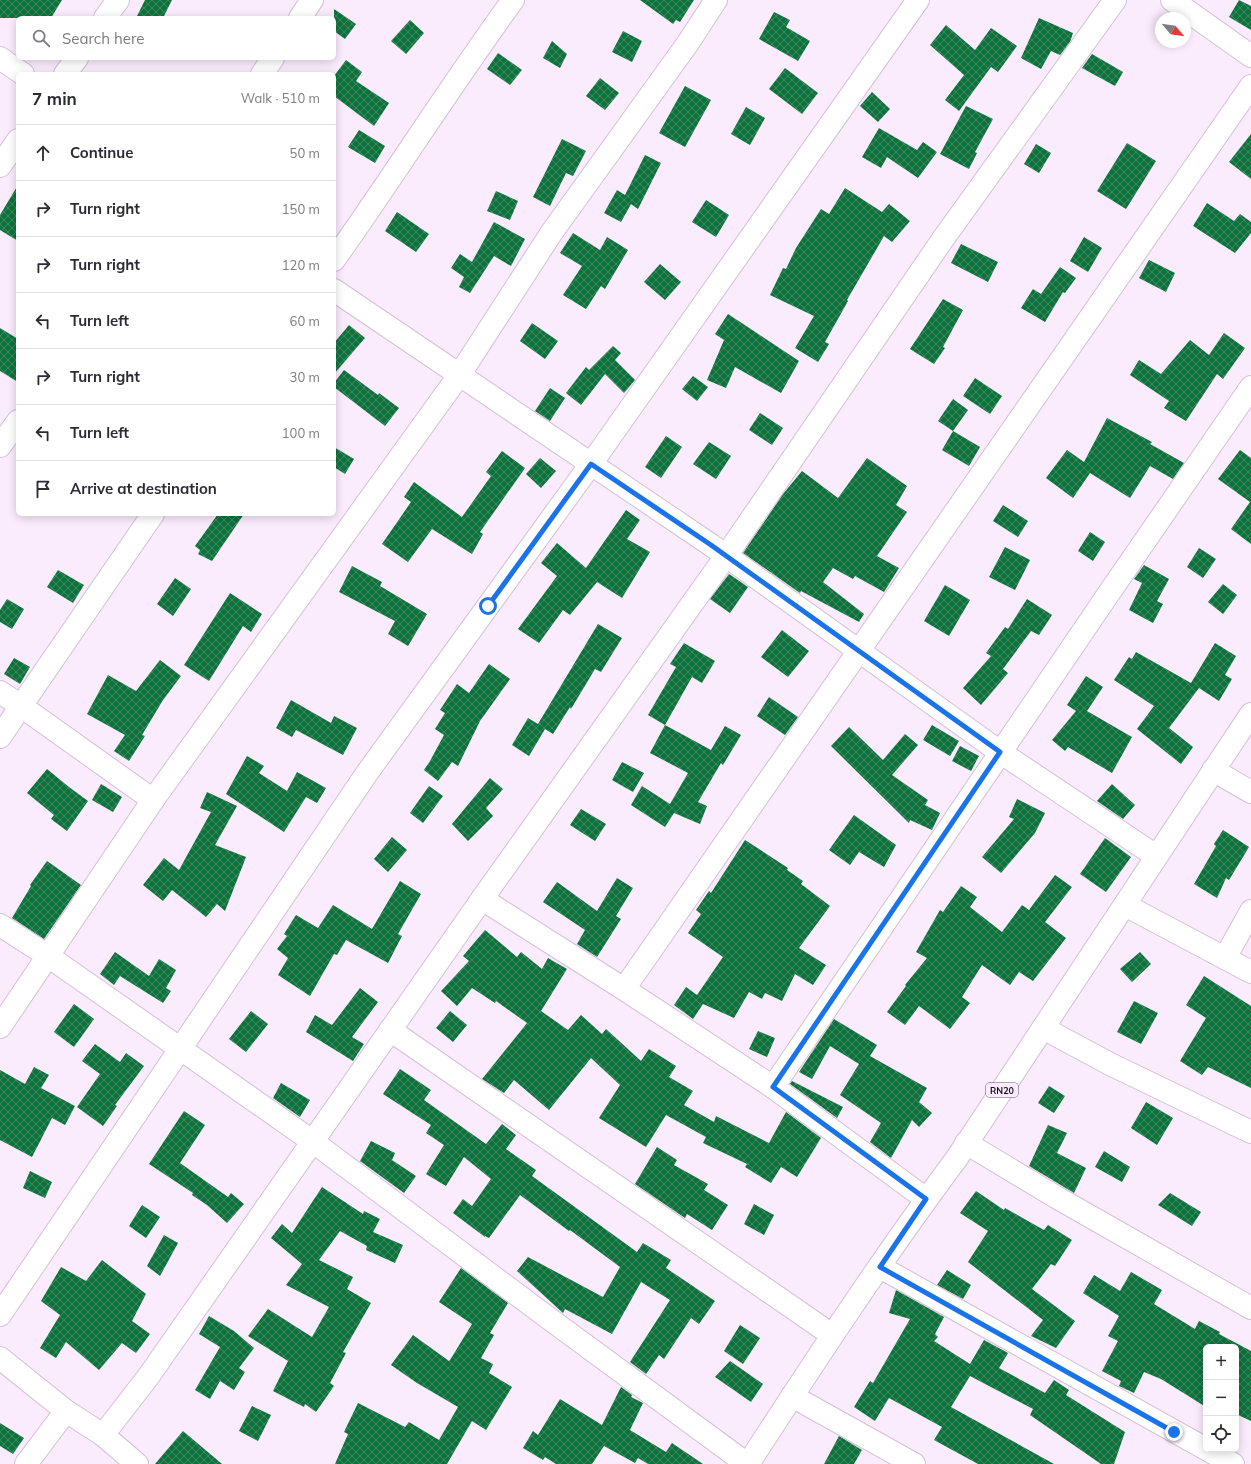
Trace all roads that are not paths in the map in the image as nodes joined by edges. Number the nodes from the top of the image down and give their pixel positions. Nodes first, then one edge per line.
1 (118, 0) edge
2 (312, 0) edge
3 (513, 0) edge
4 (716, 0) edge
5 (918, 0) edge
6 (1115, 0) edge
7 (1172, 0) edge
8 (106, 16) edge
9 (301, 16) edge
10 (1251, 56) edge
11 (0, 58) edge
12 (75, 60) edge
13 (272, 60) edge
14 (20, 72) edge
15 (66, 72) edge
16 (263, 72) edge
17 (1251, 86) edge
18 (16, 143) edge
19 (0, 166) edge
20 (336, 257) edge
21 (336, 291) edge
22 (460, 374) junction
23 (1251, 387) edge
24 (16, 424) edge
25 (0, 446) edge
26 (591, 464) junction
27 (152, 516) edge
28 (726, 556) junction
29 (859, 651) junction
30 (0, 692) edge
31 (21, 706) junction
32 (1251, 714) edge
33 (0, 737) edge
34 (1000, 752) junction
35 (1213, 770) junction
36 (1251, 792) edge
37 (153, 800) junction
38 (1156, 856) junction
39 (482, 899) junction
40 (1125, 905) junction
41 (1251, 911) edge
42 (0, 925) edge
43 (48, 956) junction
44 (1225, 958) junction
45 (1251, 972) edge
46 (624, 989) junction
47 (0, 1027) edge
48 (1043, 1028) junction
49 (390, 1030) junction
50 (180, 1048) junction
51 (773, 1087) junction
52 (1251, 1132) edge
53 (312, 1141) junction
54 (966, 1143) junction
55 (926, 1199) junction
56 (880, 1267) junction
57 (1251, 1308) edge
58 (0, 1315) edge
59 (832, 1335) junction
60 (0, 1358) edge
61 (792, 1396) junction
62 (66, 1410) junction
63 (103, 1435) junction
64 (26, 1464) edge
65 (137, 1464) edge
66 (747, 1464) edge
67 (914, 1464) edge
68 (1233, 1464) edge

1 - 8 street
2 - 9 street
3 - 20 street
4 - 22 street
5 - 26 street
6 - 28 street
7 - 10 street
11 - 14 street
12 - 15 street
13 - 16 street
17 - 29 street
18 - 19 street
21 - 22 street
22 - 26 street
22 - 37 street
23 - 34 street
24 - 25 street
26 - 28 street
26 - 50 street
27 - 31 street
28 - 29 street
28 - 39 street
29 - 34 street
29 - 46 street
30 - 31 street
31 - 33 street
31 - 37 street
32 - 35 street, RN20
34 - 38 street
34 - 51 street
35 - 36 street
35 - 38 street, RN20
37 - 43 street
38 - 40 street, RN20
39 - 46 street
39 - 49 street
40 - 44 street
40 - 48 street, RN20
41 - 44 street
42 - 43 street
43 - 47 street
43 - 50 street
44 - 45 street
46 - 51 street
48 - 52 street
48 - 54 street, RN20
49 - 53 street
49 - 59 street
50 - 53 street
50 - 58 street
51 - 55 street
53 - 63 street
53 - 66 street
54 - 55 street, RN20
54 - 57 street
55 - 56 street, RN20
56 - 59 street, RN20
56 - 68 street
59 - 61 street, RN20
60 - 62 street
61 - 66 street, RN20
61 - 67 street
62 - 63 street
62 - 64 street
63 - 65 street

